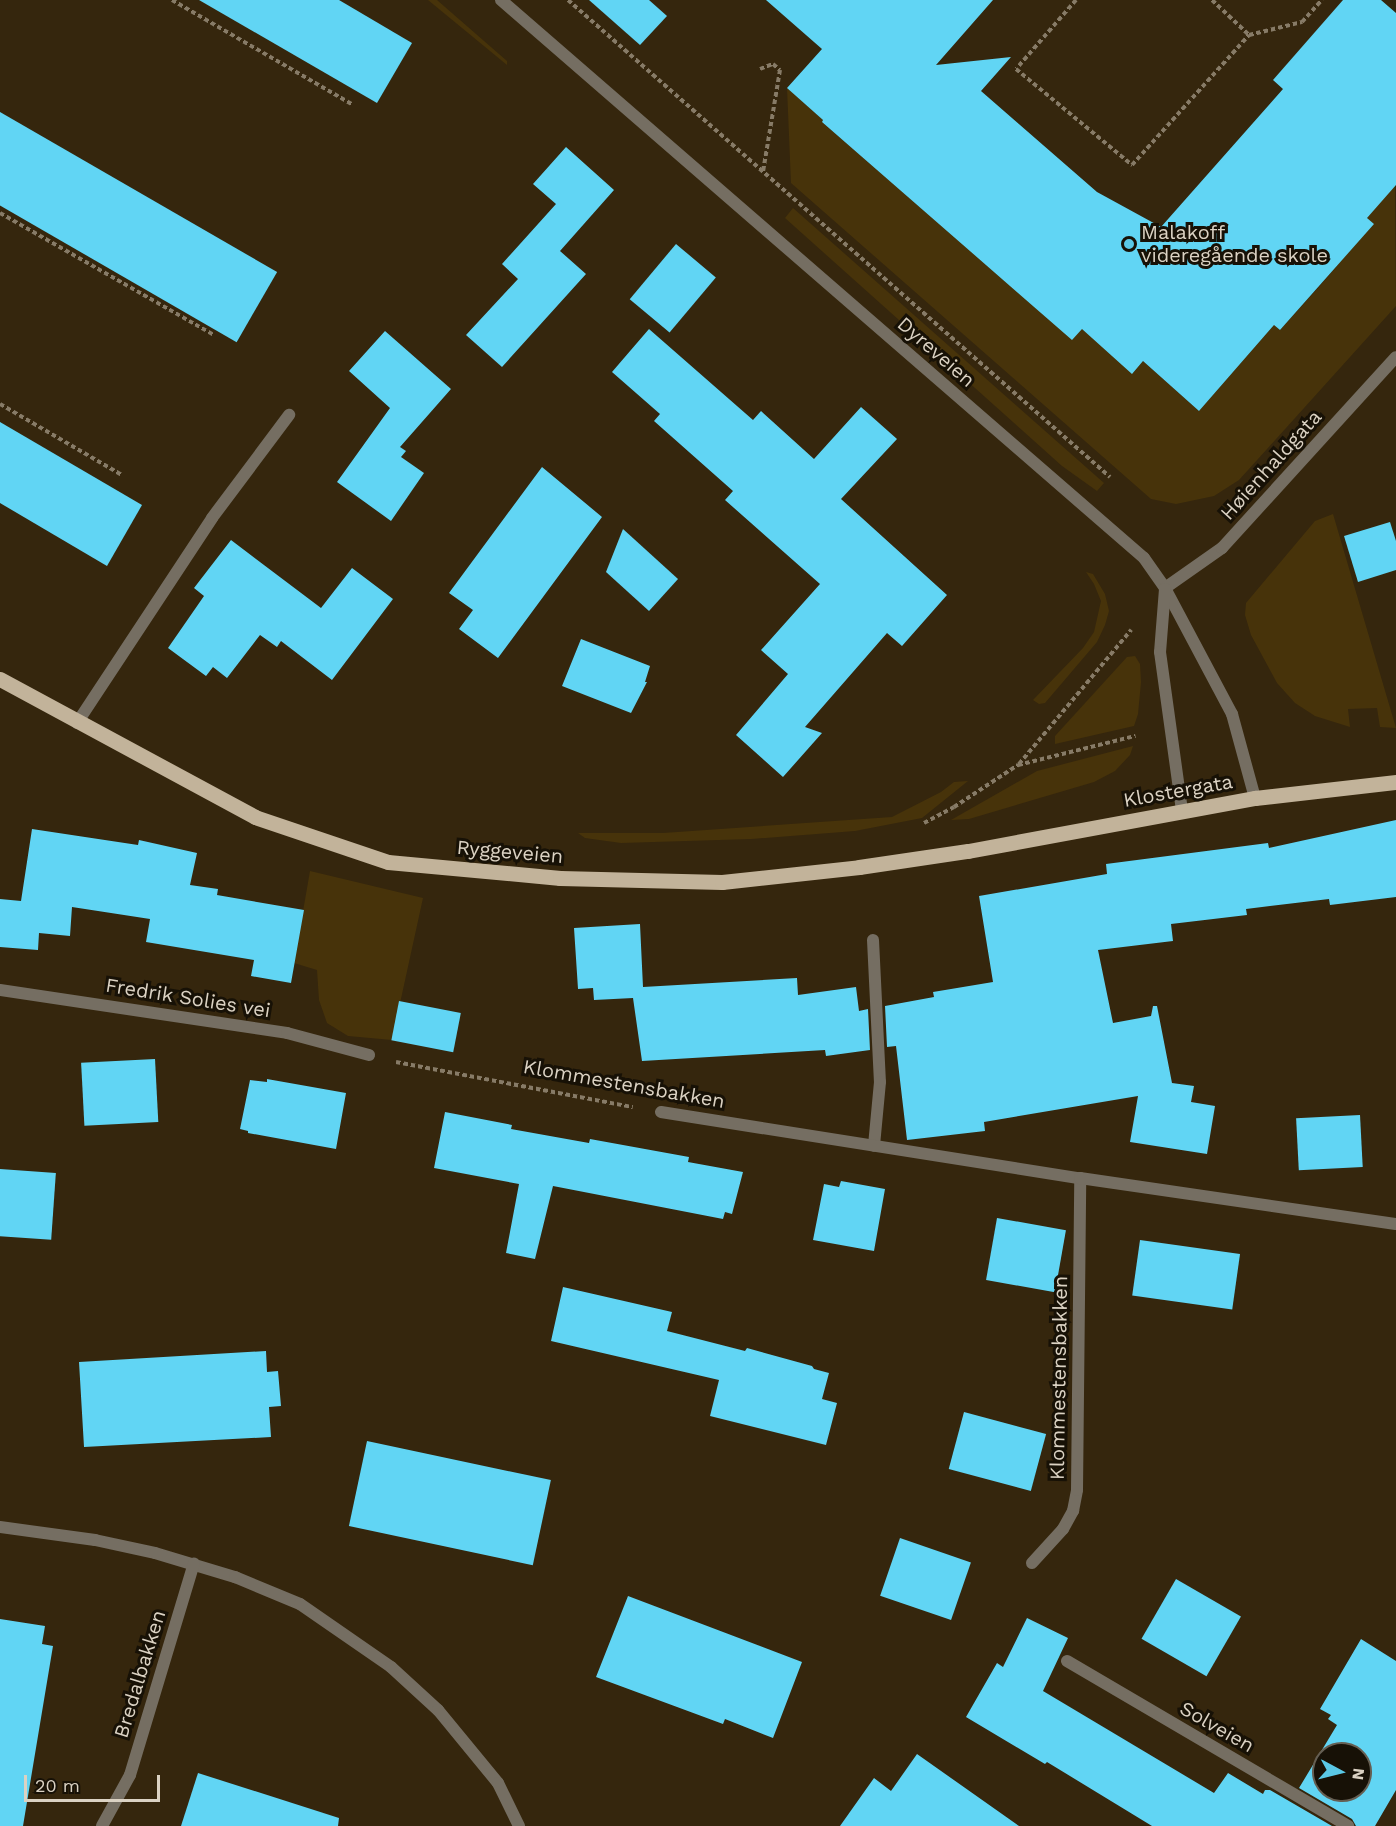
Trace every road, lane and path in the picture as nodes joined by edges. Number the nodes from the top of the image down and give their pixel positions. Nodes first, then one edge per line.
1 (172, 0) edge
2 (501, 0) edge
3 (568, 0) edge
4 (1076, 0) edge
5 (1212, 0) edge
6 (1322, 0) edge
7 (1249, 35) junction
8 (760, 69) dead end
9 (353, 105) dead end
10 (763, 172) junction
11 (0, 213) edge
12 (214, 335) dead end
13 (1396, 357) edge
14 (0, 404) edge
15 (289, 415) dead end
16 (122, 475) dead end
17 (1110, 477) dead end
18 (1165, 588) junction
19 (1132, 629) dead end
20 (0, 679) edge
21 (77, 723) junction
22 (1135, 736) dead end
23 (1018, 765) junction
24 (1396, 782) edge
25 (1256, 798) junction
26 (1182, 811) junction
27 (924, 823) dead end
28 (968, 851) joint
29 (873, 940) dead end
30 (0, 990) edge
31 (369, 1054) joint
32 (661, 1112) joint
33 (874, 1146) junction
34 (1080, 1178) junction
35 (1396, 1224) edge
36 (0, 1527) edge
37 (194, 1563) junction
38 (1032, 1563) dead end
39 (1067, 1661) dead end
40 (102, 1826) edge
41 (519, 1826) edge
42 (1348, 1826) edge

1 - 9 path
2 - 18 street, Dyreveien
3 - 10 path
4 - 7 path
5 - 7 path
6 - 7 path
8 - 10 path
10 - 17 path
11 - 12 path
13 - 18 street, Høienhaldgata
14 - 16 path
15 - 21 street
18 - 25 street, Dyreveien
18 - 26 street
19 - 23 path
20 - 21 main road, Ryggeveien
21 - 28 main road, Ryggeveien
22 - 23 path
23 - 27 path
24 - 25 main road, Klostergata
25 - 26 main road, Klostergata
26 - 28 main road, Klostergata
29 - 33 street
30 - 31 street, Fredrik Solies vei
31 - 32 path, Klommestensbakken
32 - 33 street, Klommestensbakken
33 - 34 street, Klommestensbakken
34 - 35 street, Klommestensbakken
34 - 38 street, Klommestensbakken
36 - 37 street
37 - 40 street, Bredalbakken
37 - 41 street
39 - 42 street, Solveien

